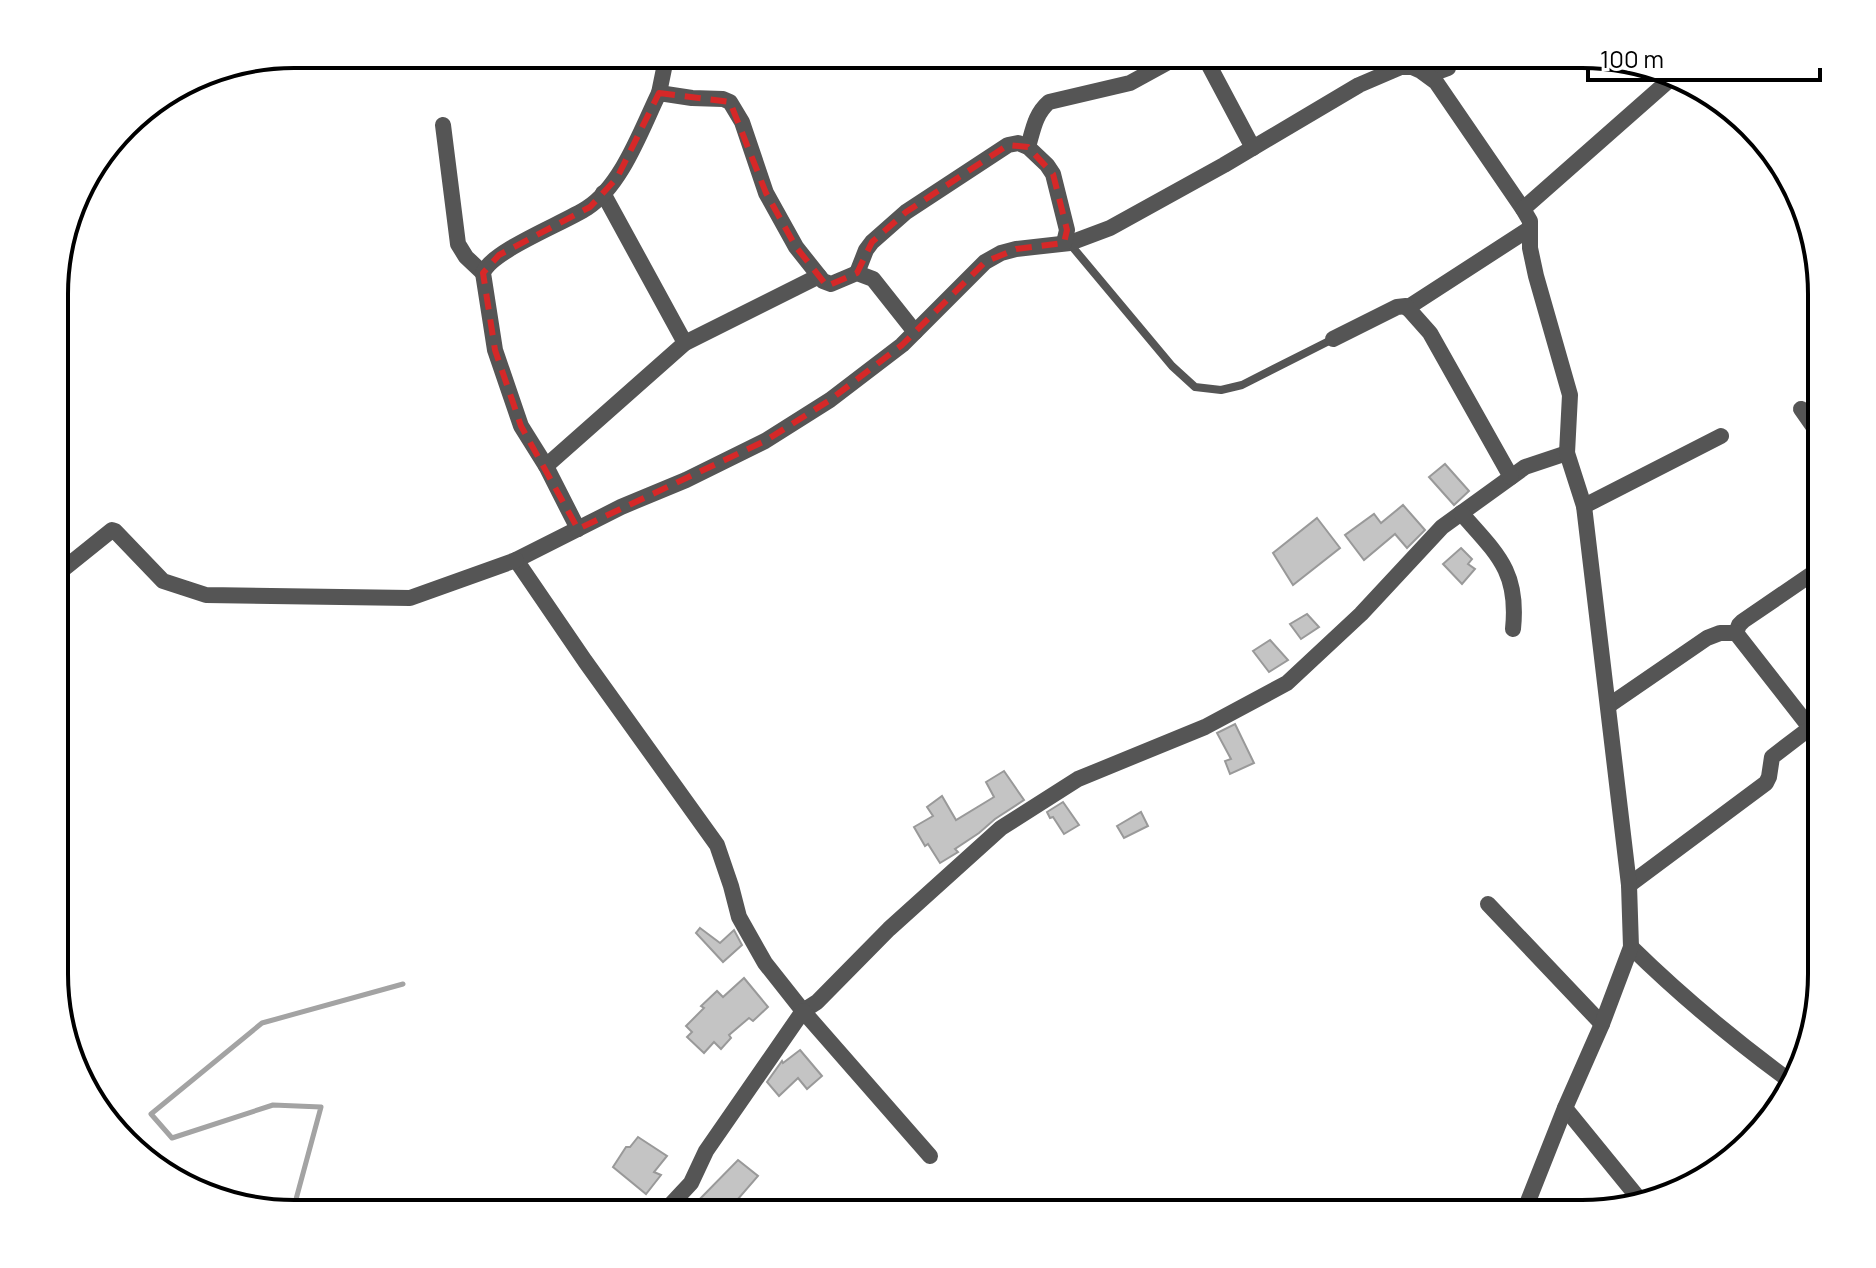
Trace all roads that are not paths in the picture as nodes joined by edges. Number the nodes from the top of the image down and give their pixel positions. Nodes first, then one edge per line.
1 (664, 68) edge
2 (1157, 68) edge
3 (1210, 68) edge
4 (1399, 68) edge
5 (1414, 68) edge
6 (1448, 68) edge
7 (1429, 75) junction
8 (1665, 84) edge
9 (659, 93) junction
10 (443, 125) dead end
11 (1028, 147) junction
12 (1253, 148) junction
13 (603, 193) junction
14 (1523, 209) junction
15 (1529, 229) junction
16 (1067, 243) junction
17 (483, 273) junction
18 (857, 273) junction
19 (819, 276) junction
20 (1407, 308) junction
21 (915, 332) junction
22 (1333, 339) joint
23 (685, 343) junction
24 (1801, 409) dead end
25 (1808, 419) edge
26 (1721, 436) dead end
27 (1567, 453) junction
28 (546, 466) junction
29 (1511, 477) junction
30 (1584, 506) junction
31 (1461, 513) junction
32 (578, 529) junction
33 (516, 560) junction
34 (68, 565) edge
35 (1808, 577) edge
36 (1513, 629) dead end
37 (1736, 633) junction
38 (1608, 706) junction
39 (1808, 725) edge
40 (1808, 730) edge
41 (1629, 885) junction
42 (1488, 904) dead end
43 (1631, 947) junction
44 (803, 1011) junction
45 (1602, 1024) junction
46 (1784, 1076) edge
47 (1565, 1108) junction
48 (930, 1156) dead end
49 (1635, 1194) edge
50 (675, 1200) edge
51 (1529, 1200) edge

1 - 9 street
2 - 11 street
3 - 12 street
4 - 12 street
5 - 7 street
6 - 7 street
7 - 14 street
8 - 14 street
9 - 13 street
9 - 19 street
10 - 17 street
11 - 16 street
11 - 18 street
12 - 16 street
13 - 17 street
13 - 23 street
14 - 15 street
15 - 20 street
15 - 27 street
16 - 21 street
16 - 22 lane
17 - 28 street
18 - 19 street
18 - 21 street
19 - 23 street
20 - 22 street
20 - 29 street
21 - 32 street
23 - 28 street
24 - 25 street
26 - 30 street
27 - 29 street
27 - 30 street
28 - 32 street
29 - 31 street
30 - 38 street
31 - 36 street
31 - 44 street
32 - 33 street
33 - 34 street
33 - 44 street
35 - 37 street
37 - 38 street
37 - 39 street
38 - 41 street
40 - 41 street
41 - 43 street
42 - 45 street
43 - 45 street
43 - 46 street
44 - 48 street
44 - 50 street
45 - 47 street
47 - 49 street
47 - 51 street

